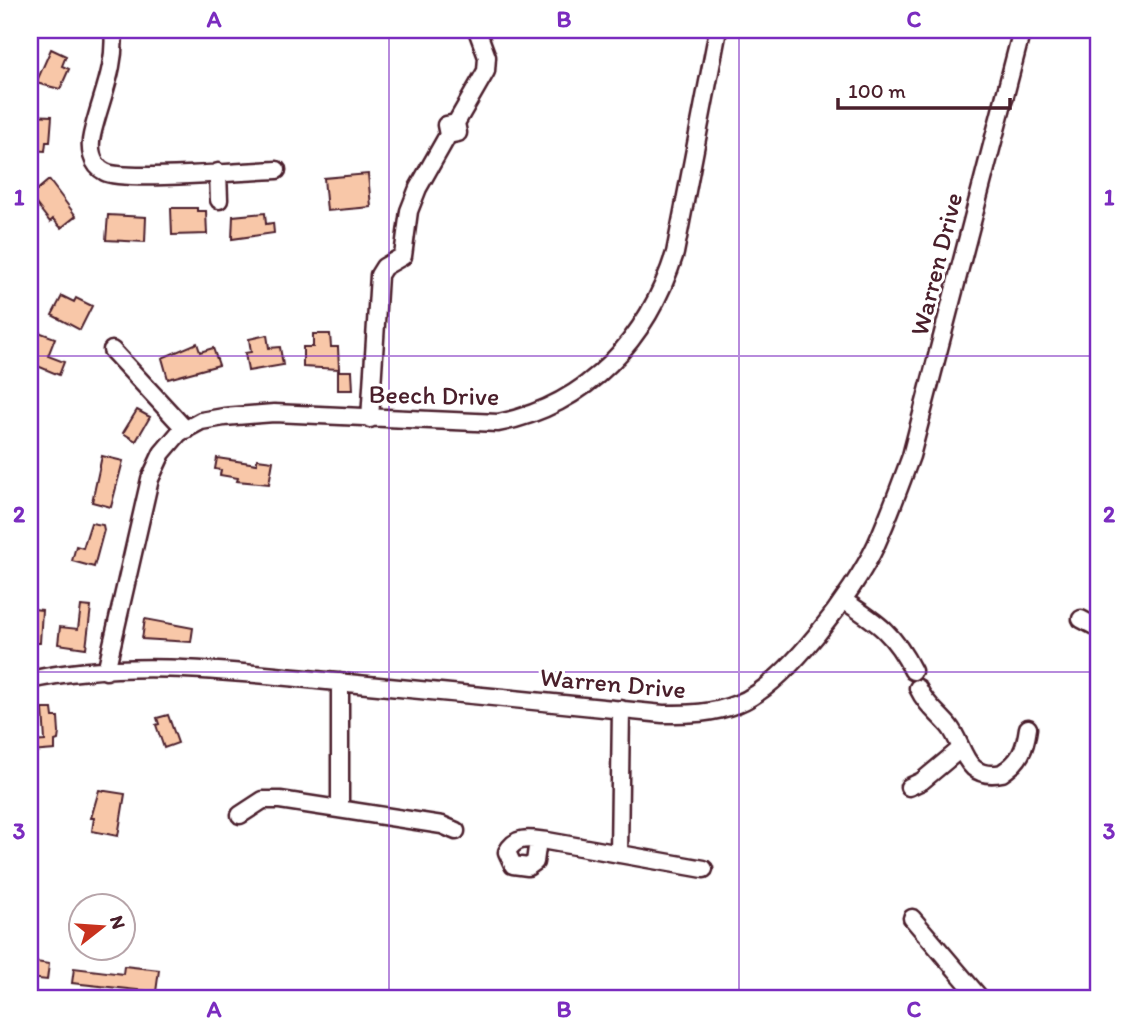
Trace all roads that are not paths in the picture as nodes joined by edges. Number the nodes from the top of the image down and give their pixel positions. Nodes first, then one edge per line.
1 (113, 30) edge
2 (477, 30) edge
3 (718, 30) edge
4 (1022, 30) edge
5 (278, 170) dead end
6 (218, 172) junction
7 (219, 200) dead end
8 (112, 350) dead end
9 (369, 419) junction
10 (186, 430) junction
11 (843, 600) junction
12 (1082, 619) dead end
13 (1098, 628) edge
14 (106, 671) junction
15 (30, 680) edge
16 (341, 682) junction
17 (621, 709) junction
18 (1028, 728) dead end
19 (959, 750) junction
20 (909, 786) dead end
21 (340, 807) junction
22 (240, 815) dead end
23 (456, 831) dead end
24 (543, 840) dead end
25 (619, 854) junction
26 (704, 869) dead end
27 (912, 918) dead end
28 (980, 998) edge

1 - 6 street
2 - 9 street
3 - 9 street, Beech Drive
4 - 11 street, Warren Drive
5 - 6 street
6 - 7 street
8 - 10 street
9 - 10 street, Beech Drive
10 - 14 street, Beech Drive
11 - 17 street, Warren Drive
11 - 19 street
12 - 13 street
14 - 15 street, Warren Drive
14 - 16 street, Warren Drive
16 - 17 street, Warren Drive
16 - 21 street
17 - 25 street
18 - 19 street
19 - 20 street
21 - 22 street
21 - 23 street
24 - 25 street
25 - 26 street
27 - 28 street

